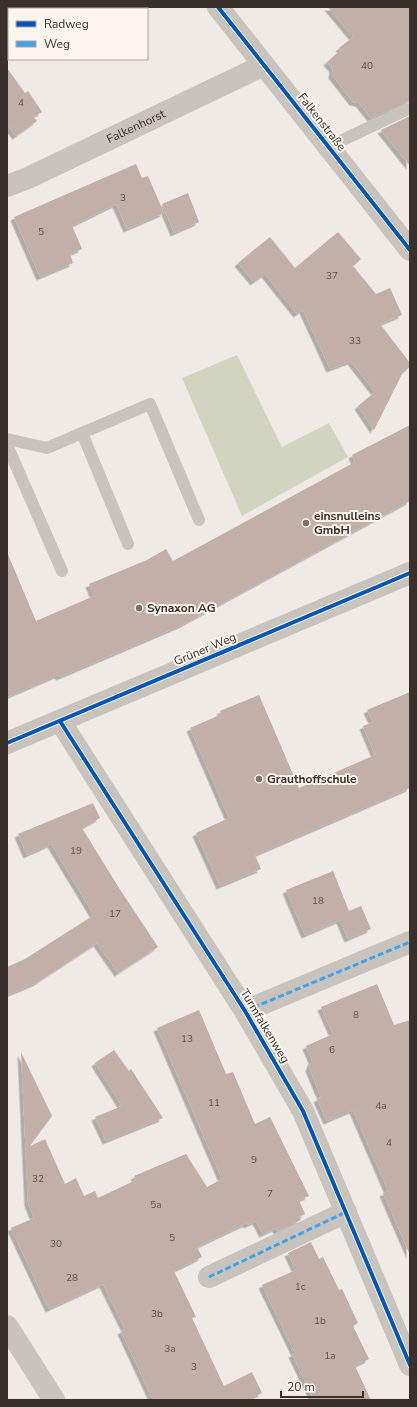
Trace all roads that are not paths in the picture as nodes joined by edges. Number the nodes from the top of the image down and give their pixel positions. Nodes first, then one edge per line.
1 (218, 7) edge
2 (264, 65) junction
3 (410, 108) edge
4 (328, 147) junction
5 (7, 186) edge
6 (410, 250) edge
7 (82, 433) junction
8 (7, 439) edge
9 (7, 446) edge
10 (199, 520) dead end
11 (128, 544) dead end
12 (62, 571) dead end
13 (410, 574) edge
14 (60, 721) junction
15 (7, 743) edge
16 (410, 942) edge
17 (245, 1010) junction
18 (346, 1212) junction
19 (209, 1277) dead end
20 (7, 1326) edge
21 (410, 1365) edge
22 (54, 1400) edge

1 - 2 street, Falkenstraße
2 - 4 street, Falkenstraße
2 - 5 street, Falkenhorst
3 - 4 lane
4 - 6 street, Falkenstraße
7 - 8 lane
7 - 10 lane
7 - 11 lane
9 - 12 lane
13 - 14 street, Grüner Weg
14 - 15 street, Grüner Weg
14 - 17 street, Turmfalkenweg
16 - 17 street, Turmfalkenweg
17 - 18 street, Turmfalkenweg
18 - 19 street
18 - 21 street, Turmfalkenweg
20 - 22 street

